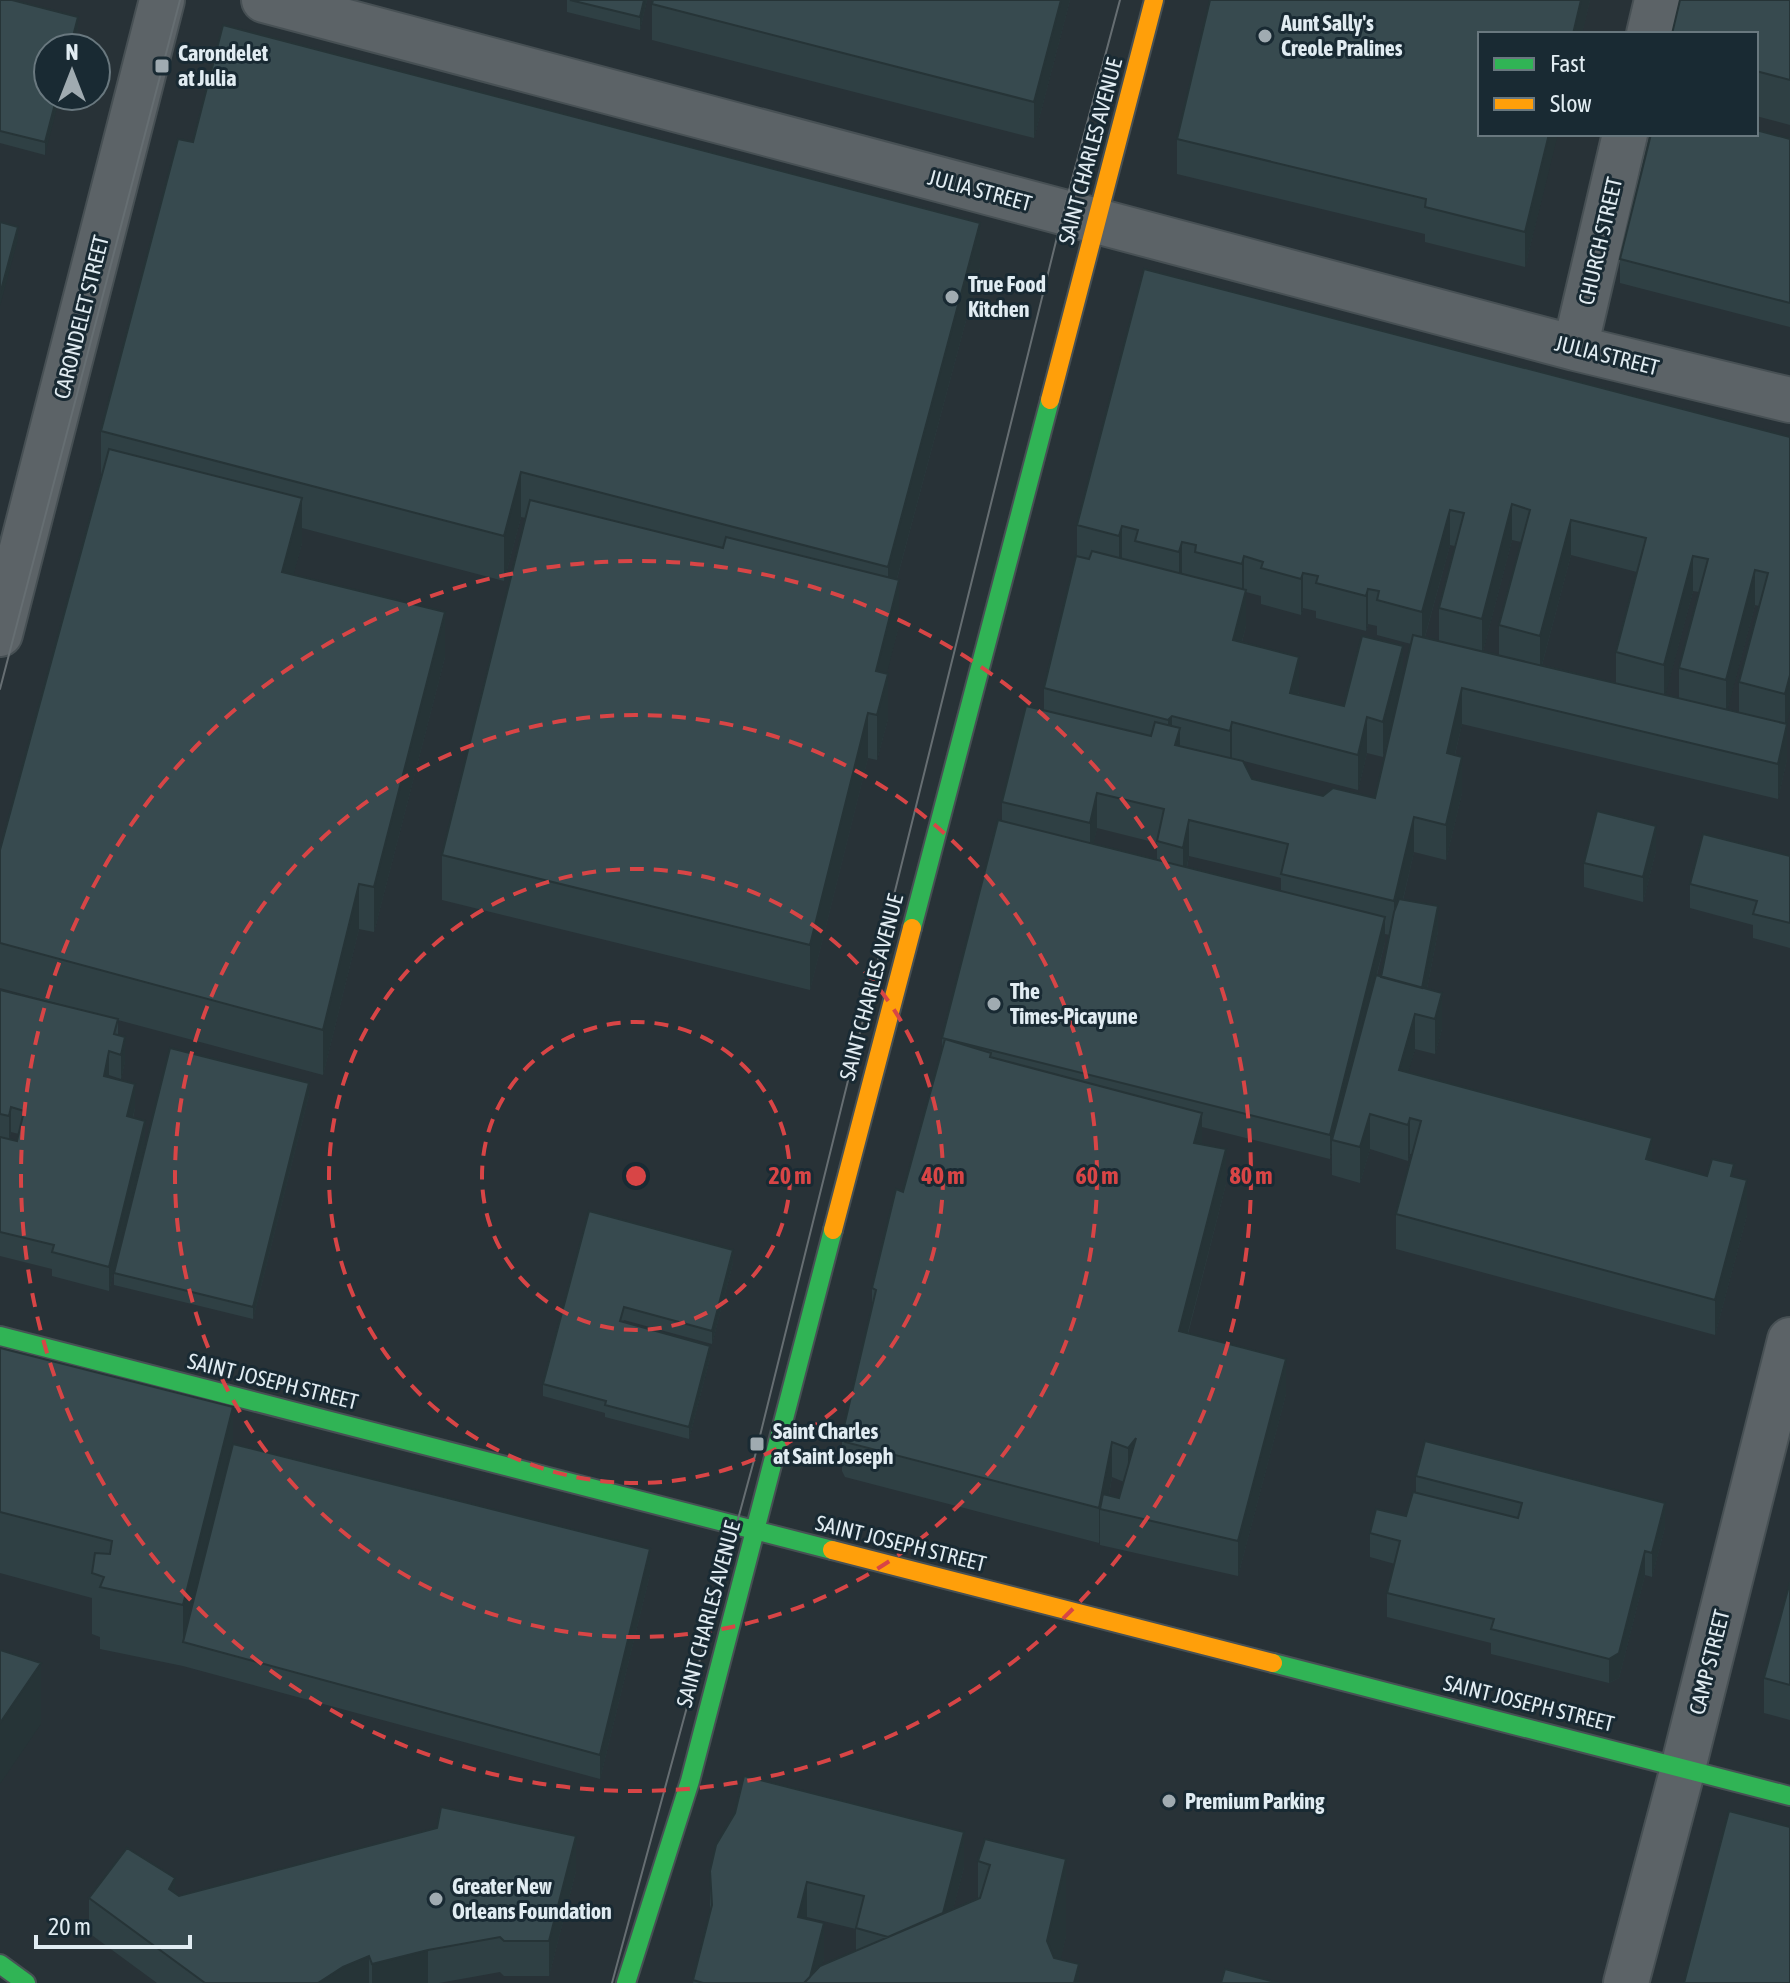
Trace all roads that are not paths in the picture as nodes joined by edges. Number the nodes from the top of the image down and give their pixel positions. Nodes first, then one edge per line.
1 (162, 0) edge
2 (264, 0) edge
3 (1154, 0) edge
4 (1657, 0) edge
5 (1649, 32) edge
6 (1625, 136) edge
7 (1096, 221) junction
8 (1575, 348) junction
9 (1790, 400) edge
10 (0, 634) edge
11 (0, 1336) edge
12 (1790, 1340) edge
13 (755, 1530) junction
14 (1683, 1768) junction
15 (1790, 1796) edge
16 (0, 1964) edge
17 (26, 1983) edge
18 (626, 1983) edge
19 (1626, 1983) edge

1 - 10 street, CARONDELET STREET
2 - 7 street, JULIA STREET
3 - 7 street, SAINT CHARLES AVENUE
4 - 5 street
6 - 8 street, CHURCH STREET
7 - 8 street, JULIA STREET
7 - 13 street, SAINT CHARLES AVENUE
8 - 9 street, JULIA STREET
11 - 13 street, SAINT JOSEPH STREET
12 - 14 street, CAMP STREET
13 - 14 street, SAINT JOSEPH STREET
13 - 18 street, SAINT CHARLES AVENUE
14 - 15 street, SAINT JOSEPH STREET
14 - 19 street, CAMP STREET
16 - 17 street

